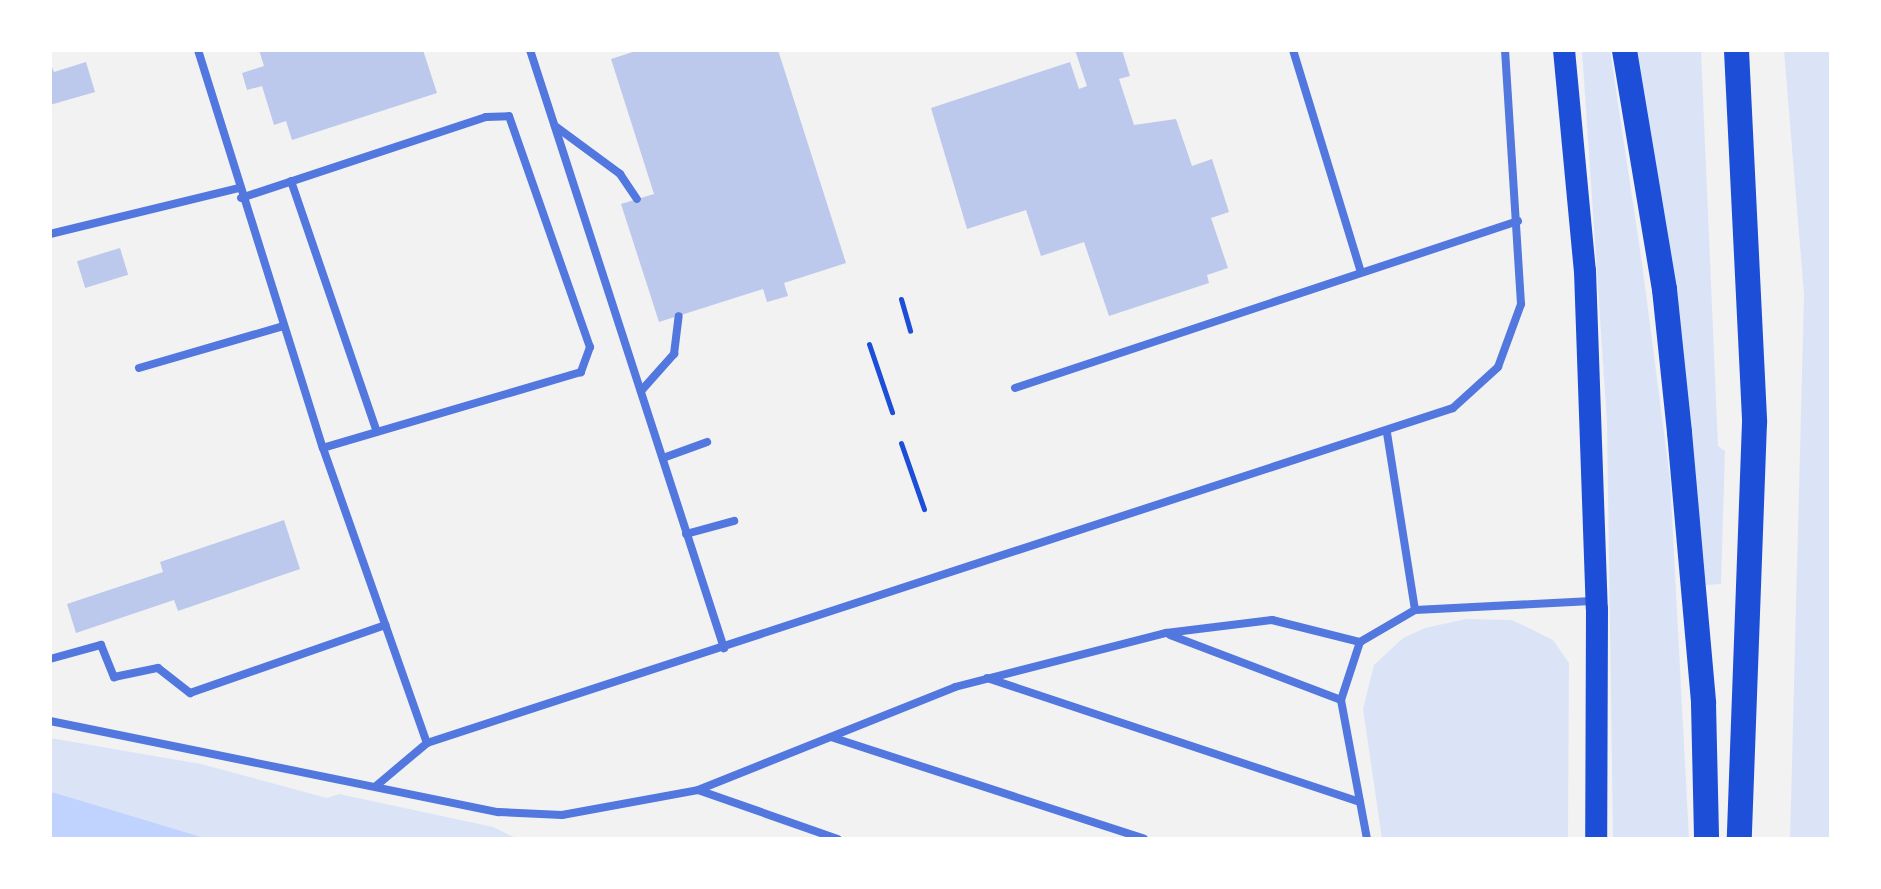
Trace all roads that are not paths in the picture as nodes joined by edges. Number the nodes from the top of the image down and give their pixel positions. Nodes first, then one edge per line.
1 (198, 50) edge
2 (530, 50) edge
3 (1293, 50) edge
4 (1505, 50) edge
5 (1564, 50) edge
6 (1624, 50) edge
7 (1736, 50) edge
8 (555, 126) junction
9 (291, 181) junction
10 (238, 188) junction
11 (241, 198) junction
12 (637, 199) dead end
13 (1518, 221) junction
14 (50, 234) edge
15 (1361, 272) junction
16 (678, 316) dead end
17 (284, 326) junction
18 (139, 368) dead end
19 (1016, 388) dead end
20 (641, 391) junction
21 (377, 432) junction
22 (1388, 433) junction
23 (707, 442) dead end
24 (323, 448) junction
25 (662, 458) junction
26 (734, 521) dead end
27 (686, 534) junction
28 (1596, 601) junction
29 (1414, 610) junction
30 (385, 625) junction
31 (1166, 633) junction
32 (1360, 642) junction
33 (724, 648) junction
34 (50, 659) edge
35 (987, 678) junction
36 (1341, 700) junction
37 (50, 721) edge
38 (831, 736) junction
39 (426, 743) junction
40 (376, 786) junction
41 (698, 790) junction
42 (1360, 802) junction
43 (838, 839) edge
44 (1144, 839) edge
45 (1367, 839) edge
46 (1596, 839) edge
47 (1706, 839) edge
48 (1739, 839) edge

1 - 10 lane
2 - 8 lane
3 - 15 lane
4 - 13 lane
5 - 28 main road
6 - 47 highway
7 - 48 highway
8 - 12 lane
8 - 20 lane
9 - 11 lane
9 - 21 lane
9 - 21 lane
10 - 11 lane
10 - 14 lane
11 - 17 lane
13 - 15 lane
13 - 22 lane
15 - 19 lane
16 - 20 lane
17 - 18 lane
17 - 24 lane
20 - 25 lane
21 - 24 lane
22 - 29 lane
22 - 33 lane
23 - 25 lane
24 - 30 lane
25 - 27 lane
26 - 27 lane
27 - 33 lane
28 - 29 lane
28 - 46 main road
29 - 32 lane
30 - 34 lane
30 - 39 lane
31 - 32 lane
31 - 35 lane
31 - 36 lane
32 - 36 lane
33 - 39 lane
35 - 38 lane
35 - 42 lane
36 - 42 lane
37 - 40 lane
38 - 41 lane
38 - 44 lane
39 - 40 lane
40 - 41 lane
41 - 43 lane
42 - 45 lane

